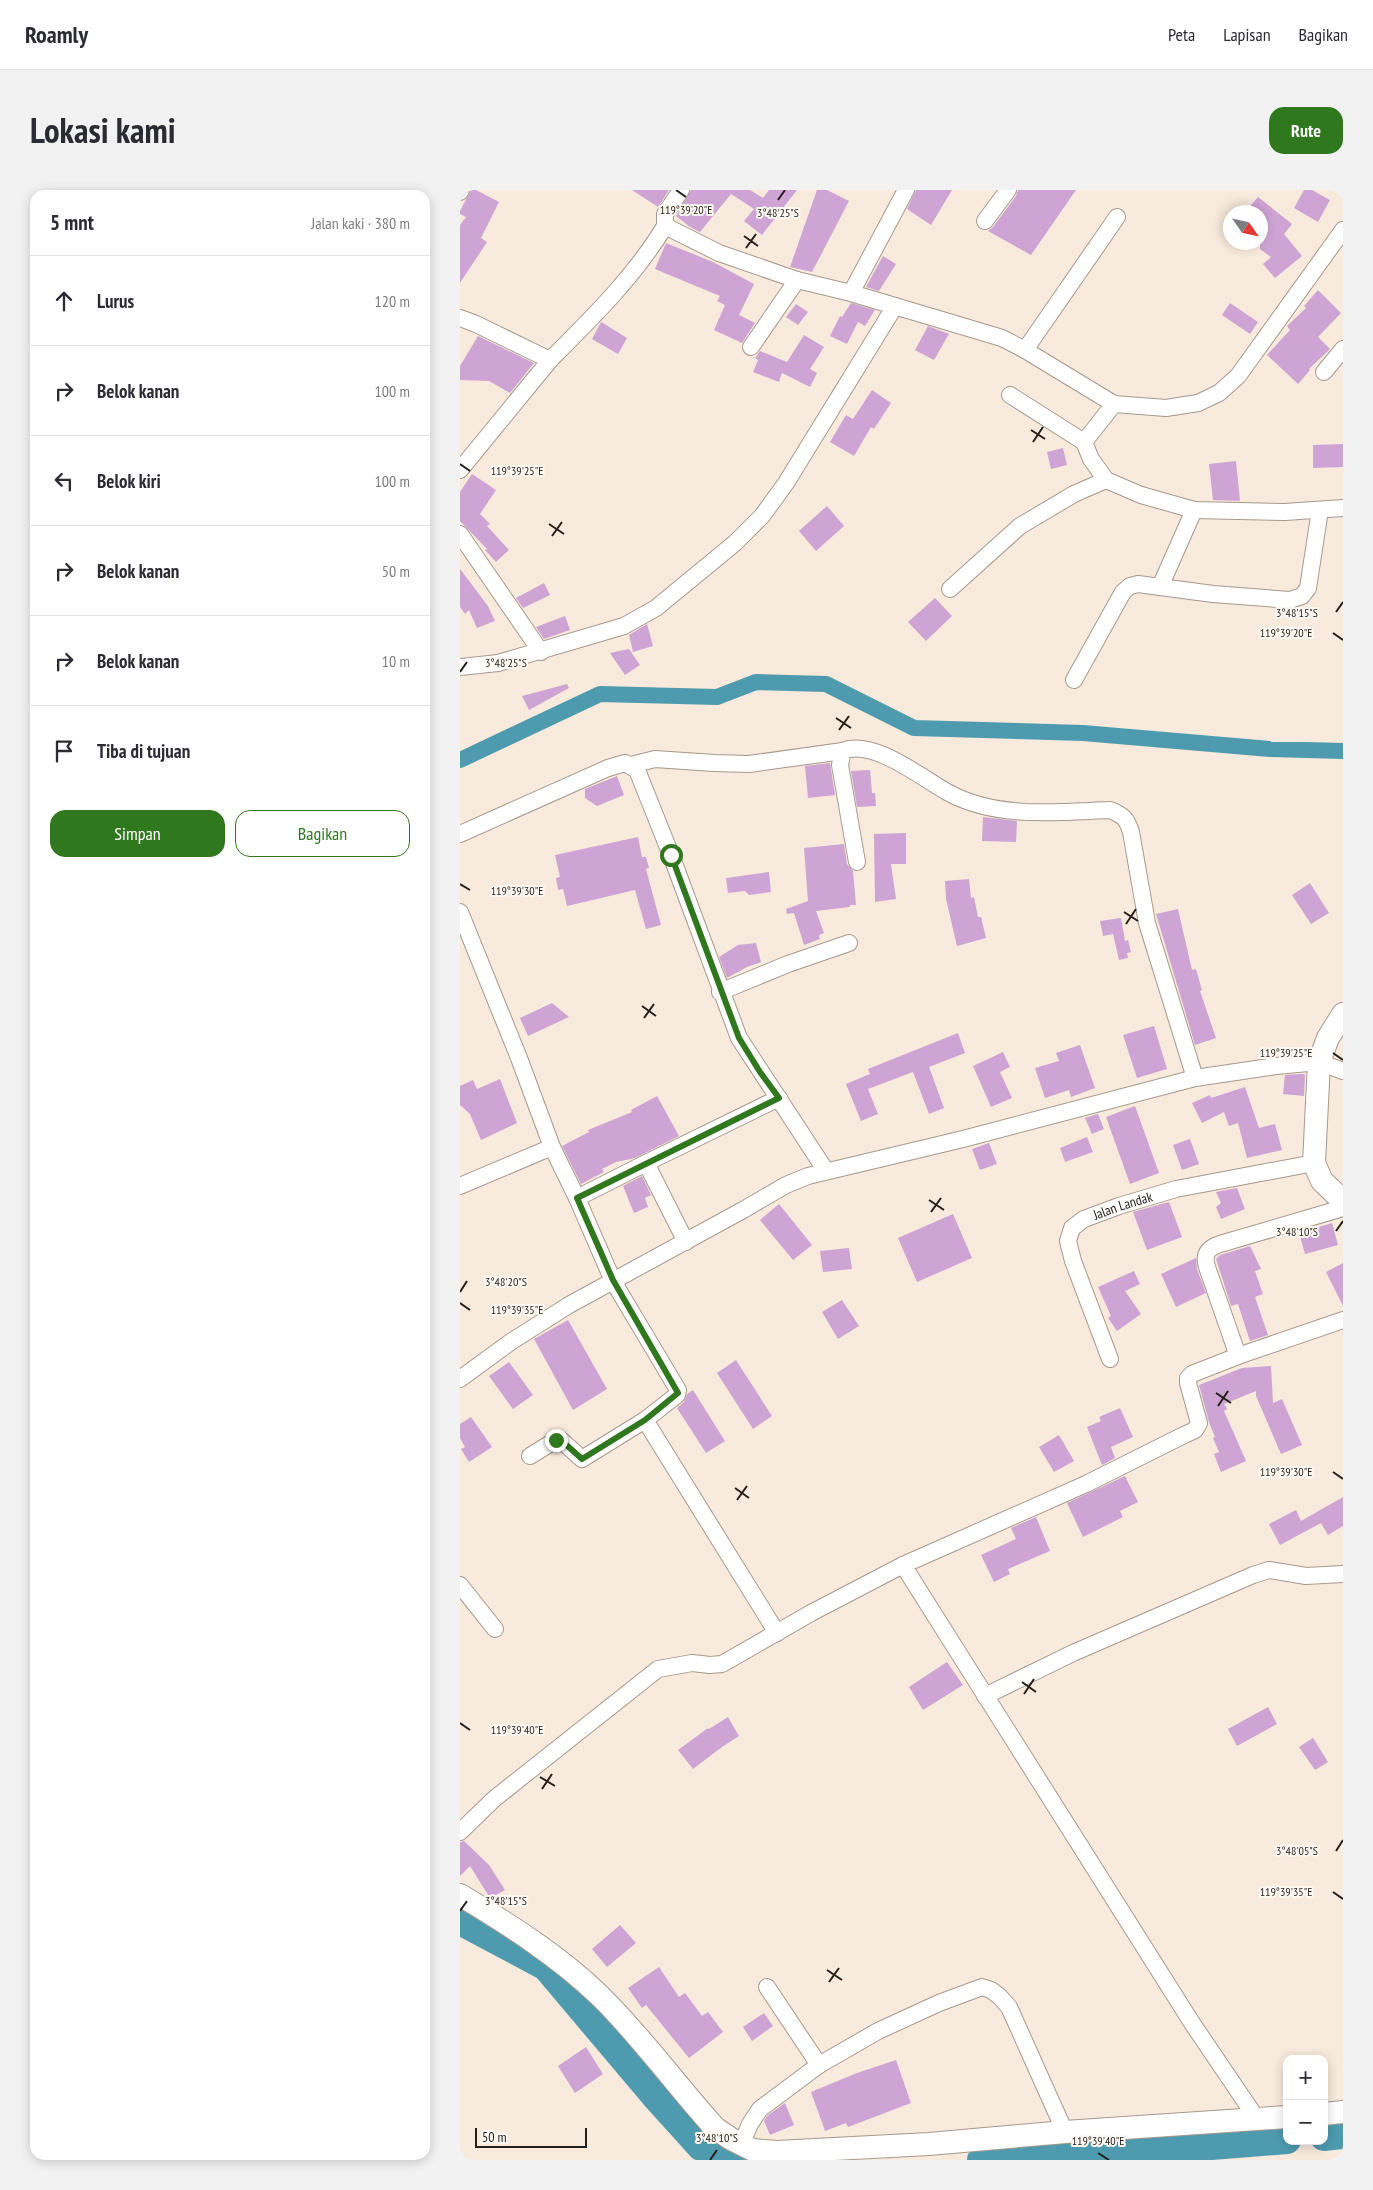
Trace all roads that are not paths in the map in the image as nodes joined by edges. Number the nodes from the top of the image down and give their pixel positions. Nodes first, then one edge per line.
1 (681, 190) edge
2 (906, 190) edge
3 (1008, 190) edge
4 (1117, 217) dead end
5 (986, 221) dead end
6 (665, 226) junction
7 (1343, 230) edge
8 (797, 280) junction
9 (851, 293) junction
10 (895, 306) junction
11 (460, 318) edge
12 (751, 347) dead end
13 (1343, 349) edge
14 (1025, 350) junction
15 (550, 360) junction
16 (1324, 372) dead end
17 (1010, 395) dead end
18 (1114, 404) junction
19 (1084, 442) junction
20 (460, 470) edge
21 (1106, 480) junction
22 (1343, 508) edge
23 (1194, 510) junction
24 (1320, 510) junction
25 (460, 534) edge
26 (1160, 587) junction
27 (950, 590) dead end
28 (540, 652) junction
29 (460, 667) edge
30 (1074, 680) dead end
31 (842, 751) junction
32 (631, 765) junction
33 (460, 834) edge
34 (857, 862) dead end
35 (460, 912) edge
36 (849, 943) dead end
37 (720, 992) junction
38 (1343, 1014) edge
39 (1319, 1062) junction
40 (1343, 1071) edge
41 (1195, 1078) junction
42 (779, 1098) junction
43 (552, 1147) junction
44 (646, 1163) junction
45 (1314, 1163) junction
46 (826, 1171) junction
47 (460, 1185) edge
48 (577, 1198) junction
49 (1343, 1201) edge
50 (1343, 1208) edge
51 (686, 1242) junction
52 (613, 1280) junction
53 (1343, 1320) edge
54 (1238, 1356) junction
55 (1110, 1359) dead end
56 (460, 1380) edge
57 (645, 1420) junction
58 (530, 1456) dead end
59 (903, 1565) junction
60 (1343, 1574) edge
61 (460, 1585) edge
62 (494, 1629) dead end
63 (777, 1633) junction
64 (985, 1696) junction
65 (460, 1832) edge
66 (460, 1895) edge
67 (767, 1986) dead end
68 (819, 2065) junction
69 (1343, 2112) edge
70 (1253, 2113) junction
71 (1328, 2114) edge
72 (1283, 2117) edge
73 (1061, 2123) junction
74 (741, 2145) junction

1 - 6 street
2 - 9 street
3 - 5 street
4 - 14 street
6 - 8 street
6 - 15 street
7 - 18 street
8 - 9 street
8 - 12 street
9 - 10 street
10 - 14 street
10 - 28 street
11 - 15 street
13 - 16 street
14 - 18 street
15 - 20 street
17 - 19 street
18 - 19 street
19 - 21 street
21 - 23 street
21 - 27 street
22 - 24 street
23 - 24 street
23 - 26 street
24 - 26 street
25 - 28 street
26 - 30 street
28 - 29 street
31 - 32 street
31 - 34 street
31 - 41 street
32 - 33 street
32 - 37 street
35 - 43 street
36 - 37 street
37 - 42 street
38 - 39 street
39 - 40 street
39 - 41 street
39 - 45 street
41 - 46 street
42 - 44 street
42 - 46 street
43 - 47 street
43 - 48 street
44 - 48 street
44 - 51 street
45 - 49 street
45 - 55 street, Jalan Landak
46 - 51 street
48 - 52 street
50 - 54 street
51 - 52 street
52 - 56 street
52 - 57 street
53 - 54 street
54 - 59 street
57 - 58 street
57 - 63 street
59 - 63 street
59 - 64 street
60 - 64 street
61 - 62 street
63 - 65 street
64 - 70 street
66 - 74 street
67 - 68 street
68 - 73 street
68 - 74 street
69 - 71 street
70 - 72 street
70 - 73 street
73 - 74 street

